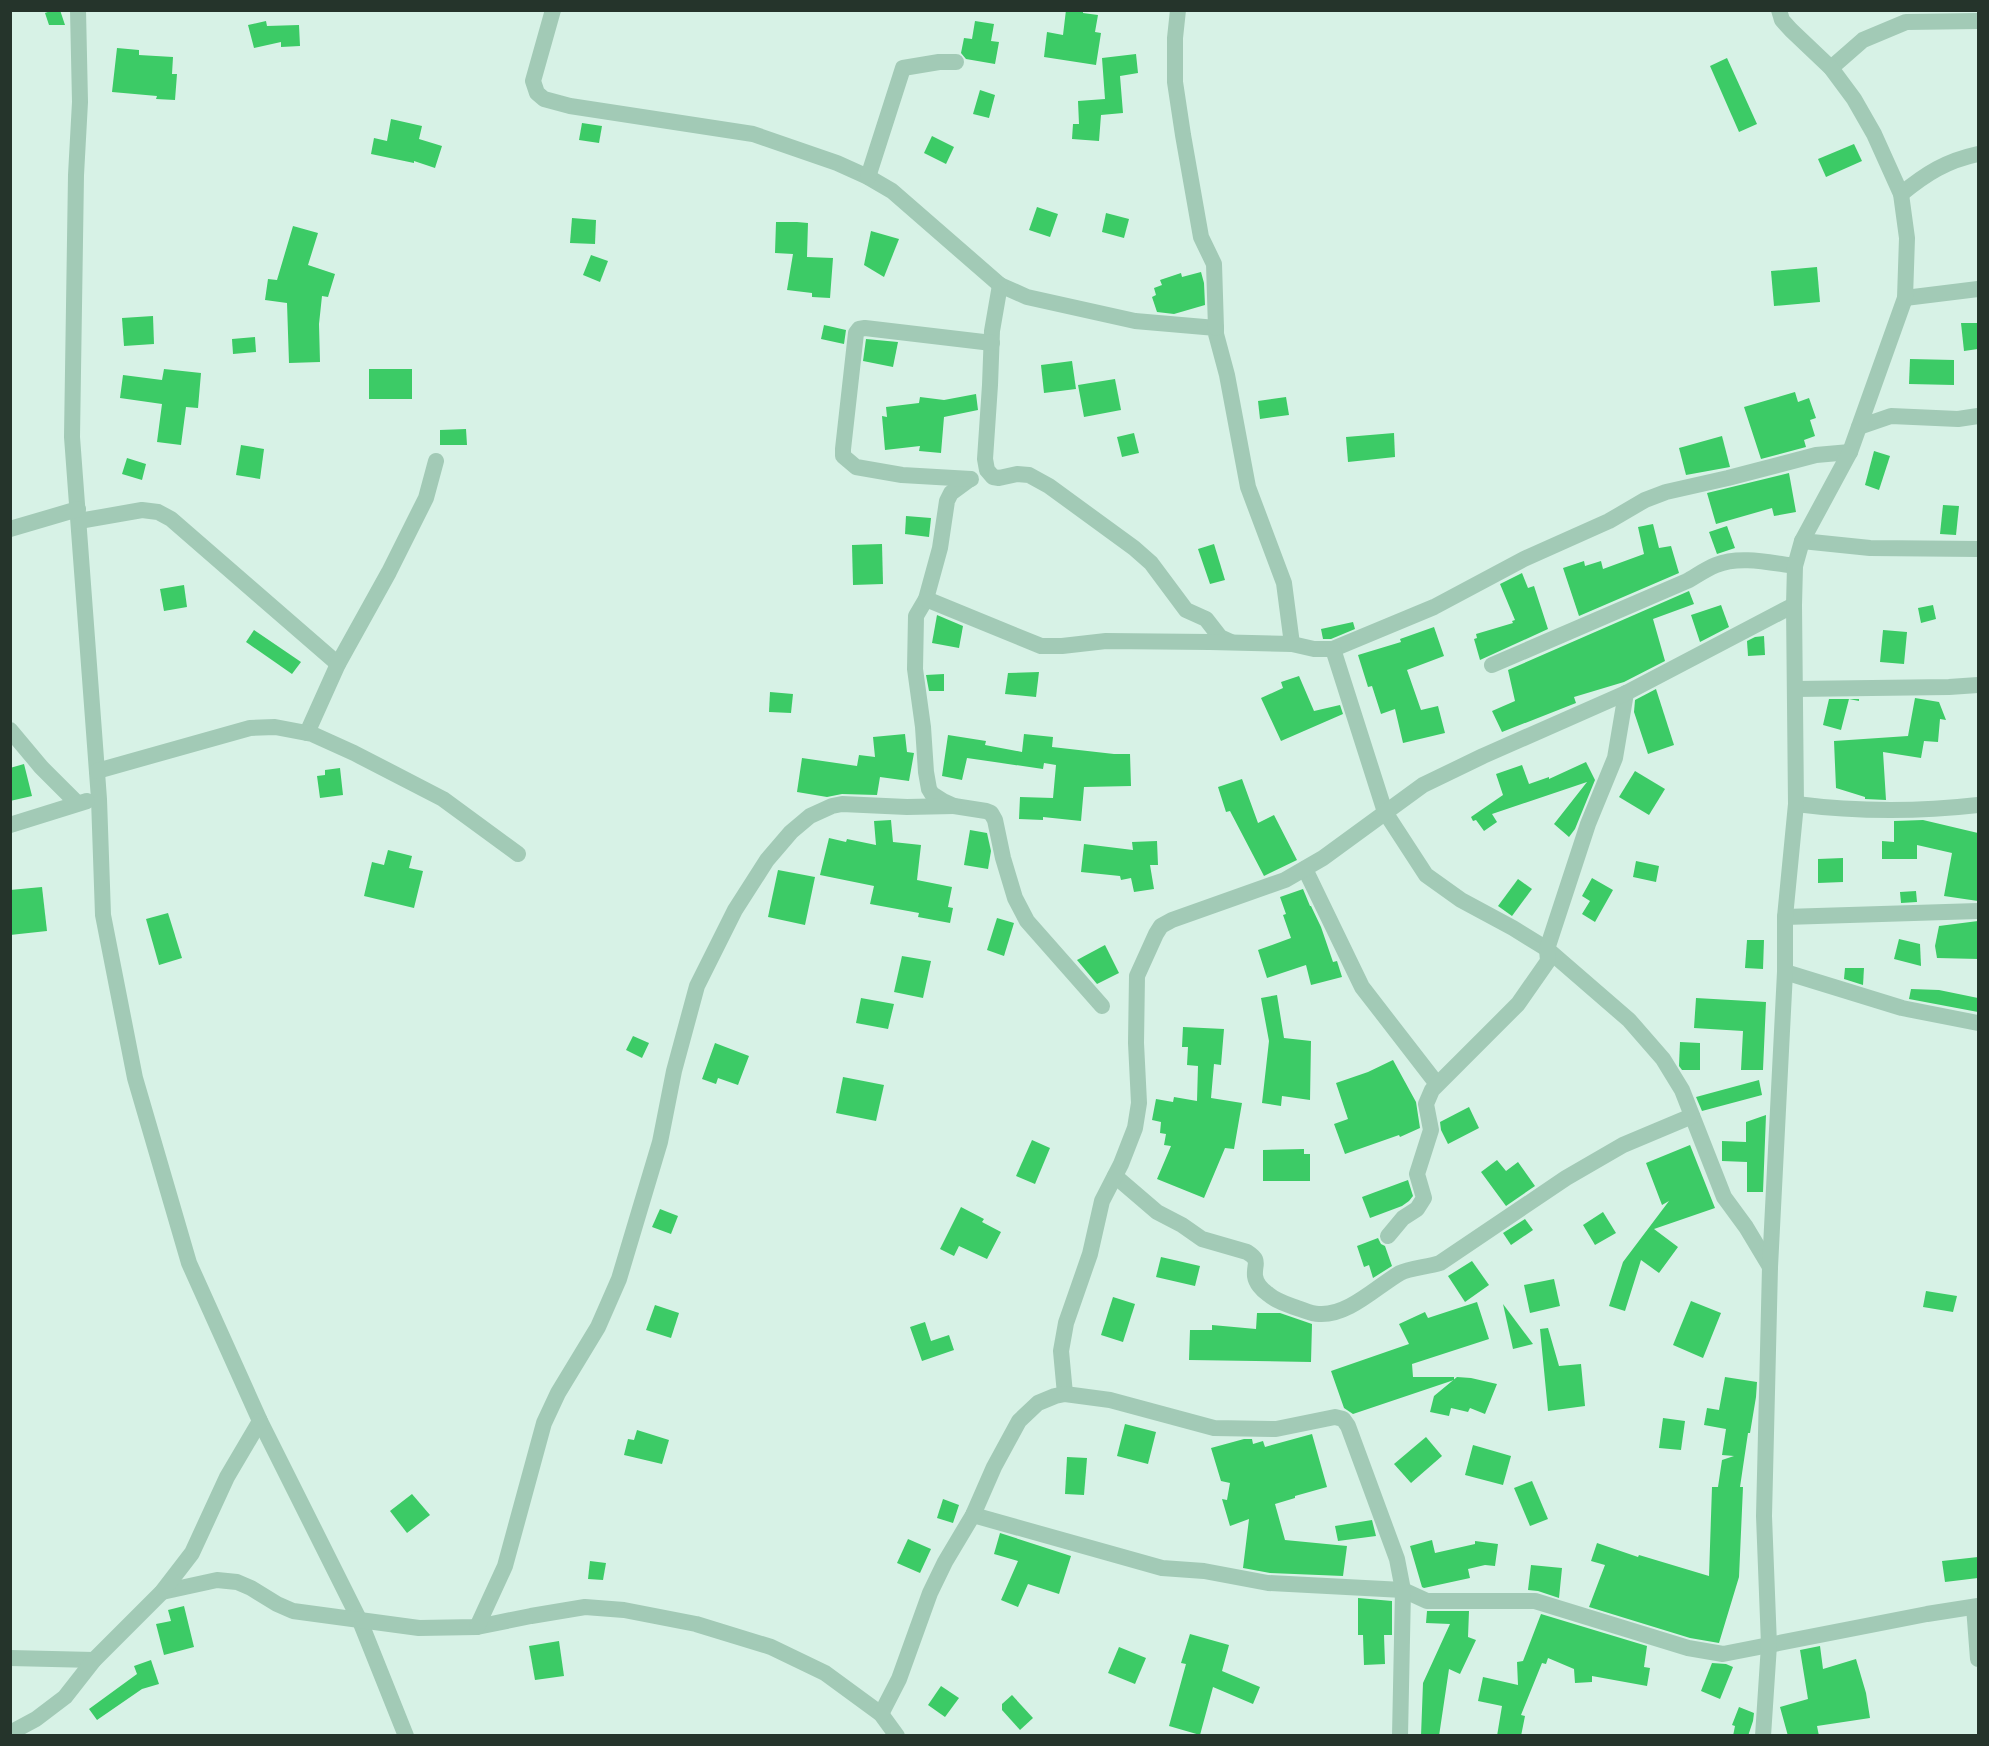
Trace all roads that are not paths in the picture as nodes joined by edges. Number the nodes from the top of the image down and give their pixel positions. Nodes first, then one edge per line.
1 (78, 10) edge
2 (553, 10) edge
3 (1178, 10) edge
4 (1779, 10) edge
5 (1970, 17) edge
6 (956, 62) dead end
7 (1831, 68) junction
8 (1978, 154) edge
9 (868, 177) junction
10 (1901, 194) junction
11 (1000, 285) junction
12 (1978, 289) edge
13 (1905, 298) junction
14 (1216, 328) junction
15 (992, 343) junction
16 (1978, 416) edge
17 (1859, 427) junction
18 (1850, 452) junction
19 (436, 461) dead end
20 (993, 477) junction
21 (970, 479) junction
22 (79, 515) junction
23 (10, 529) edge
24 (1802, 541) junction
25 (1978, 549) edge
26 (1796, 566) junction
27 (926, 599) junction
28 (1794, 605) junction
29 (1231, 642) junction
30 (1292, 644) junction
31 (1333, 649) junction
32 (338, 664) junction
33 (1492, 665) dead end
34 (1978, 685) edge
35 (1795, 689) junction
36 (1626, 693) junction
37 (10, 730) edge
38 (307, 733) junction
39 (97, 771) junction
40 (99, 799) junction
41 (77, 803) junction
42 (1796, 804) junction
43 (1978, 805) edge
44 (954, 806) junction
45 (1385, 812) junction
46 (10, 825) edge
47 (518, 854) dead end
48 (1305, 869) junction
49 (1978, 911) edge
50 (1785, 917) junction
51 (1547, 949) junction
52 (1785, 972) junction
53 (1102, 1006) dead end
54 (1978, 1023) edge
55 (1437, 1084) junction
56 (1692, 1116) junction
57 (1115, 1176) junction
58 (1388, 1236) dead end
59 (1770, 1267) junction
60 (1065, 1394) junction
61 (260, 1421) junction
62 (973, 1515) junction
63 (1403, 1590) junction
64 (162, 1592) junction
65 (1976, 1606) edge
66 (360, 1621) junction
67 (477, 1627) junction
68 (1769, 1645) junction
69 (10, 1658) edge
70 (1978, 1659) edge
71 (94, 1660) junction
72 (889, 1728) edge
73 (10, 1733) edge
74 (406, 1736) edge
75 (1400, 1736) edge
76 (1763, 1736) edge

1 - 22 street
2 - 9 street
3 - 14 street
4 - 7 street
5 - 7 street
6 - 9 street
7 - 10 street
8 - 10 street
9 - 11 street
10 - 13 street
11 - 14 street
11 - 15 street
12 - 13 street
13 - 17 street
14 - 30 street
15 - 20 street
15 - 21 street
16 - 17 street
17 - 18 street
18 - 24 street
18 - 31 street
19 - 32 street
20 - 21 street
20 - 29 street
21 - 27 street
22 - 23 street
22 - 32 street
22 - 39 street
24 - 25 street
24 - 26 street
26 - 28 street
26 - 33 street
27 - 29 street
27 - 44 street
28 - 35 street
28 - 36 street
29 - 30 street
30 - 31 street
31 - 45 street
32 - 38 street
34 - 35 street
35 - 42 street
36 - 45 street
36 - 51 street
37 - 41 street
38 - 39 street
38 - 47 street
39 - 40 street
40 - 41 street
40 - 61 street
41 - 46 street
42 - 43 street
42 - 50 street
44 - 53 street
44 - 67 street
45 - 48 street
45 - 51 street
48 - 55 street
48 - 57 street
49 - 50 street
50 - 52 street
51 - 55 street
51 - 56 street
52 - 54 street
52 - 59 street
55 - 58 street
56 - 57 street
56 - 59 street
57 - 60 street
59 - 68 street
60 - 62 street
60 - 63 street
61 - 64 street
61 - 66 street
62 - 63 street
62 - 72 street
63 - 68 street
63 - 75 street
64 - 66 street
64 - 71 street
65 - 68 street
65 - 70 street
66 - 67 street
66 - 74 street
67 - 72 street
68 - 76 street
69 - 71 street
71 - 73 street

